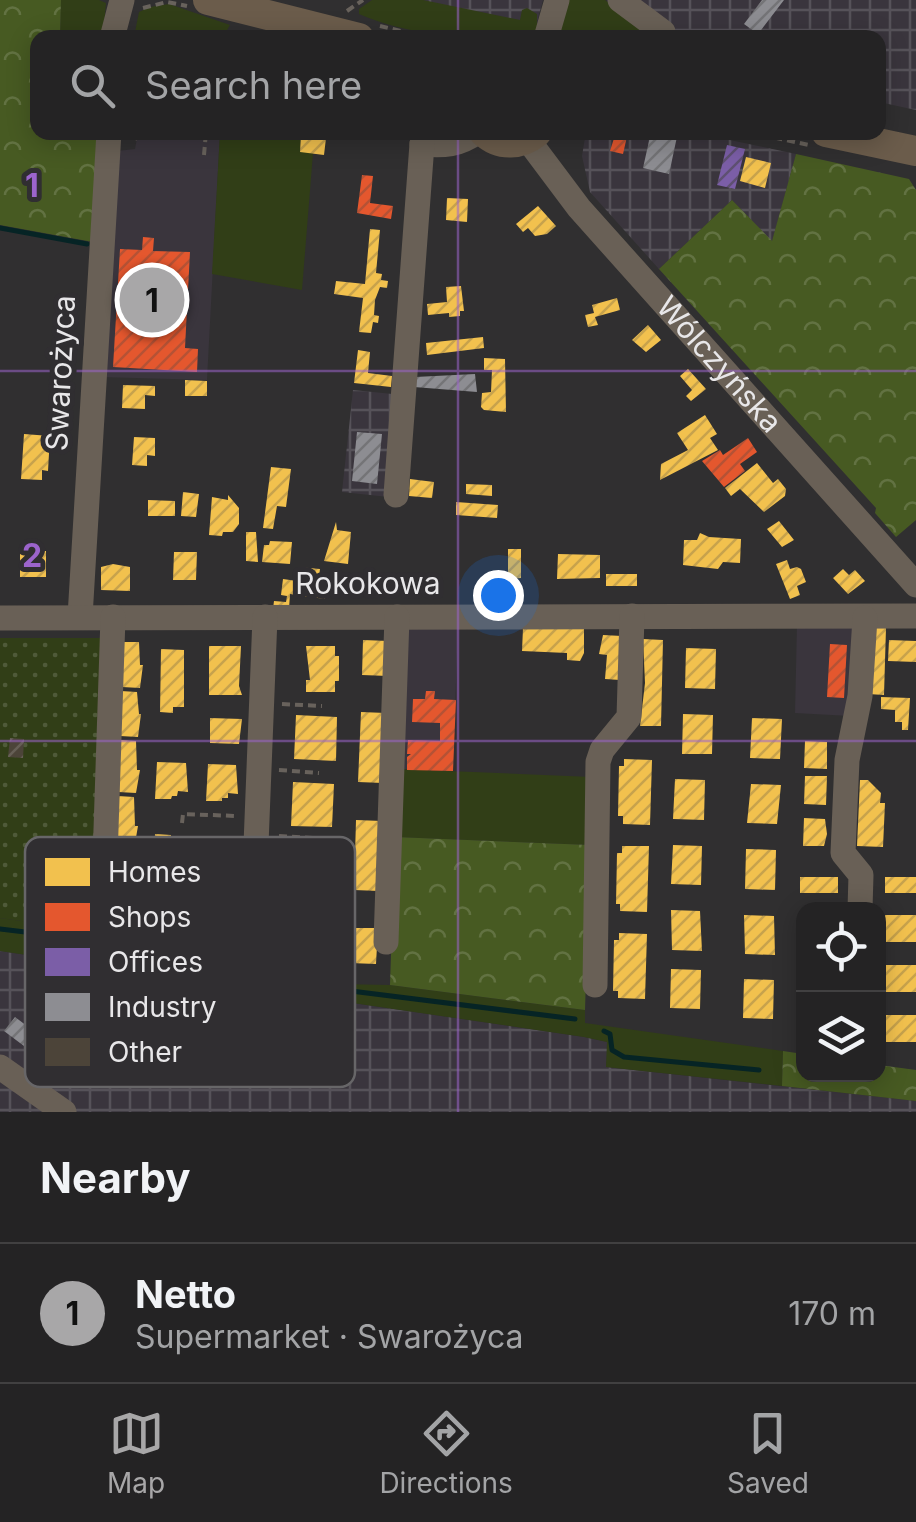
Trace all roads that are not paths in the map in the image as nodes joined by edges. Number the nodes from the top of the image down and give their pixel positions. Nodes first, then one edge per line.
1 (122, 0) edge
2 (208, 0) edge
3 (557, 0) edge
4 (620, 0) edge
5 (353, 24) edge
6 (114, 30) edge
7 (548, 30) edge
8 (660, 30) edge
9 (109, 140) edge
10 (417, 140) edge
11 (423, 140) edge
12 (467, 140) edge
13 (496, 140) edge
14 (521, 140) edge
15 (535, 140) edge
16 (864, 140) edge
17 (916, 151) edge
18 (396, 495) dead end
19 (916, 585) edge
20 (632, 616) junction
21 (916, 616) edge
22 (80, 617) junction
23 (113, 617) junction
24 (265, 617) junction
25 (398, 617) junction
26 (0, 618) edge
27 (865, 618) junction
28 (106, 837) edge
29 (256, 837) edge
30 (860, 902) edge
31 (386, 942) dead end
32 (595, 986) dead end
33 (0, 1066) edge
34 (25, 1084) edge
35 (29, 1087) edge
36 (64, 1112) edge

1 - 6 street
2 - 5 main road
3 - 7 street
4 - 8 street
9 - 22 street, Swarożyca
10 - 18 street
11 - 12 street
13 - 14 main road
15 - 19 street, Wólczyńska
16 - 17 main road
20 - 25 street, Rokokowa
20 - 27 street, Rokokowa
20 - 32 street
21 - 27 street, Rokokowa
22 - 23 street, Rokokowa
22 - 26 street, Rokokowa
23 - 24 street, Rokokowa
23 - 28 street
24 - 25 street, Rokokowa
24 - 29 street
25 - 31 street
27 - 30 street
33 - 34 street
35 - 36 street

